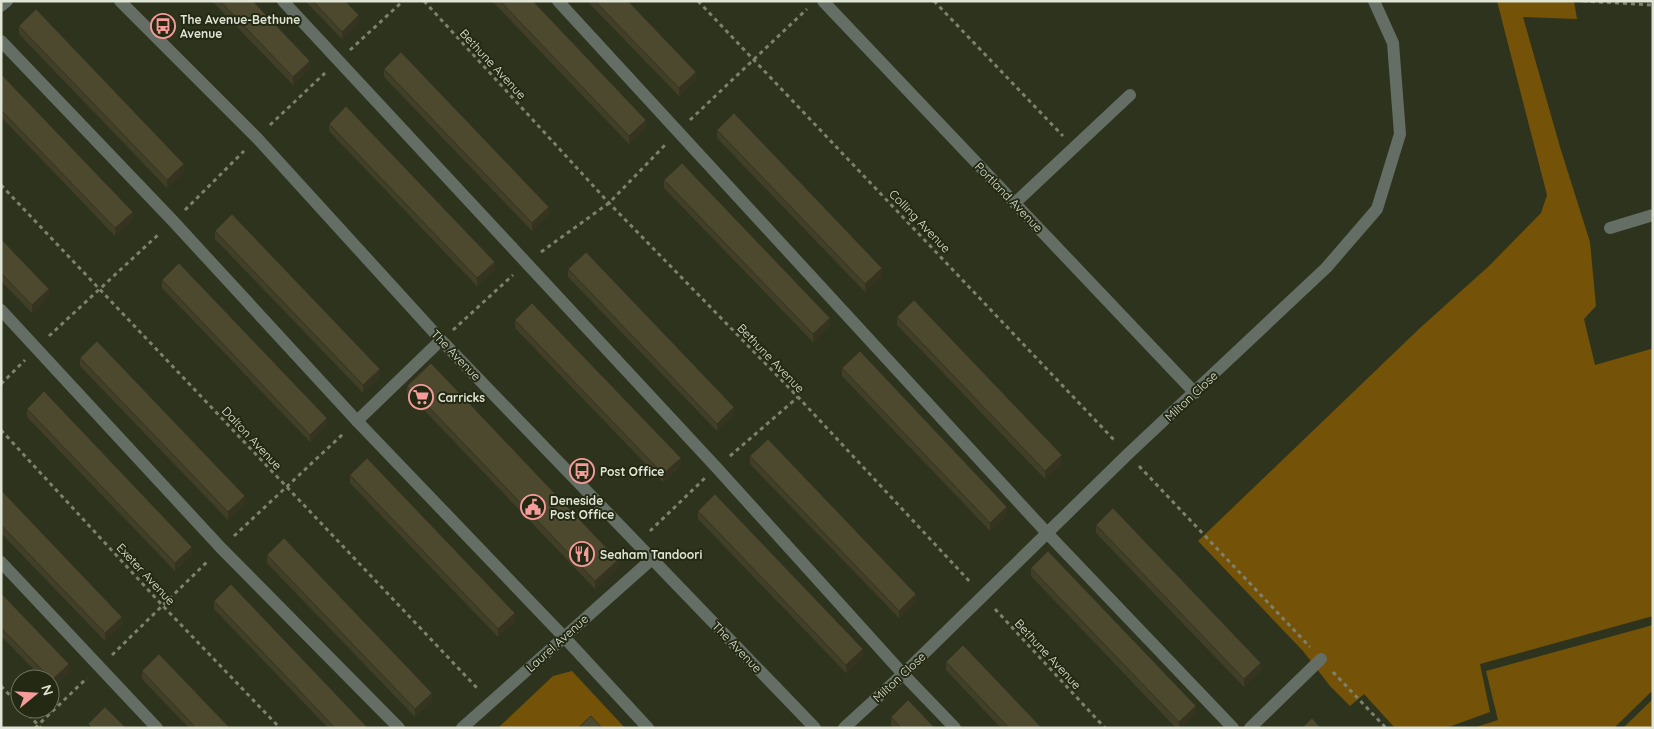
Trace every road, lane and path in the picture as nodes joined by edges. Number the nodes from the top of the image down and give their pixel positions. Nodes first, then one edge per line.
1 (7, 1) edge
2 (120, 1) edge
3 (283, 1) edge
4 (403, 1) edge
5 (424, 1) edge
6 (558, 1) edge
7 (698, 1) edge
8 (823, 1) edge
9 (934, 1) edge
10 (1374, 1) edge
11 (1583, 1) edge
12 (1653, 5) edge
13 (1, 6) edge
14 (808, 8) dead end
15 (1, 42) edge
16 (339, 60) junction
17 (754, 60) junction
18 (1130, 94) dead end
19 (678, 131) junction
20 (256, 138) junction
21 (1074, 147) junction
22 (1, 185) edge
23 (609, 203) junction
24 (1015, 203) junction
25 (1653, 215) edge
26 (173, 221) junction
27 (1610, 228) dead end
28 (100, 289) junction
29 (1, 310) edge
30 (441, 340) junction
31 (37, 348) junction
32 (1, 384) edge
33 (1195, 393) junction
34 (357, 421) junction
35 (1, 430) edge
36 (1128, 454) junction
37 (287, 488) junction
38 (1047, 533) junction
39 (221, 548) junction
40 (652, 559) junction
41 (1, 562) edge
42 (983, 596) junction
43 (163, 606) junction
44 (564, 637) junction
45 (1321, 659) junction
46 (100, 665) junction
47 (903, 674) junction
48 (1, 686) edge
49 (10, 695) edge
50 (491, 702) junction
51 (38, 727) edge
52 (157, 728) edge
53 (280, 728) edge
54 (399, 728) edge
55 (462, 728) edge
56 (648, 728) edge
57 (816, 728) edge
58 (844, 728) edge
59 (955, 728) edge
60 (1105, 728) edge
61 (1233, 728) edge
62 (1250, 728) edge
63 (1386, 728) edge

1 - 13 street
2 - 20 street, The Avenue
3 - 16 street
4 - 16 path
5 - 23 path, Bethune Avenue
6 - 19 street
7 - 17 path, Colling Avenue
8 - 24 street, Portland Avenue
9 - 21 path
10 - 33 street, Milton Close
11 - 12 path
14 - 17 path
15 - 26 street
16 - 20 path
16 - 47 street
17 - 19 path
17 - 36 path, Colling Avenue
18 - 21 street
19 - 23 path
19 - 38 street
20 - 26 path
20 - 30 street, The Avenue
21 - 24 street
22 - 28 path, Dalton Avenue
23 - 42 path, Bethune Avenue
24 - 33 street, Portland Avenue
25 - 27 street
26 - 28 path
26 - 34 street
28 - 31 path
28 - 37 path, Dalton Avenue
29 - 31 street
30 - 34 street
30 - 40 street, The Avenue
31 - 32 path
31 - 39 street
33 - 36 street, Milton Close
34 - 37 path
34 - 44 street
35 - 43 path, Exeter Avenue
36 - 38 street, Milton Close
36 - 45 path, Colling Avenue
37 - 39 path
37 - 50 path, Dalton Avenue
38 - 42 street, Milton Close
38 - 61 street
39 - 43 path
39 - 54 street
40 - 44 street, Laurel Avenue
40 - 57 street, The Avenue
41 - 46 street
42 - 47 street, Milton Close
42 - 60 path, Bethune Avenue
43 - 46 path
43 - 53 path, Exeter Avenue
44 - 50 street, Laurel Avenue
44 - 56 street
45 - 62 street
45 - 63 path, Colling Avenue
46 - 51 path
46 - 52 street
47 - 58 street, Milton Close
47 - 59 street
48 - 49 path
50 - 55 street, Laurel Avenue

